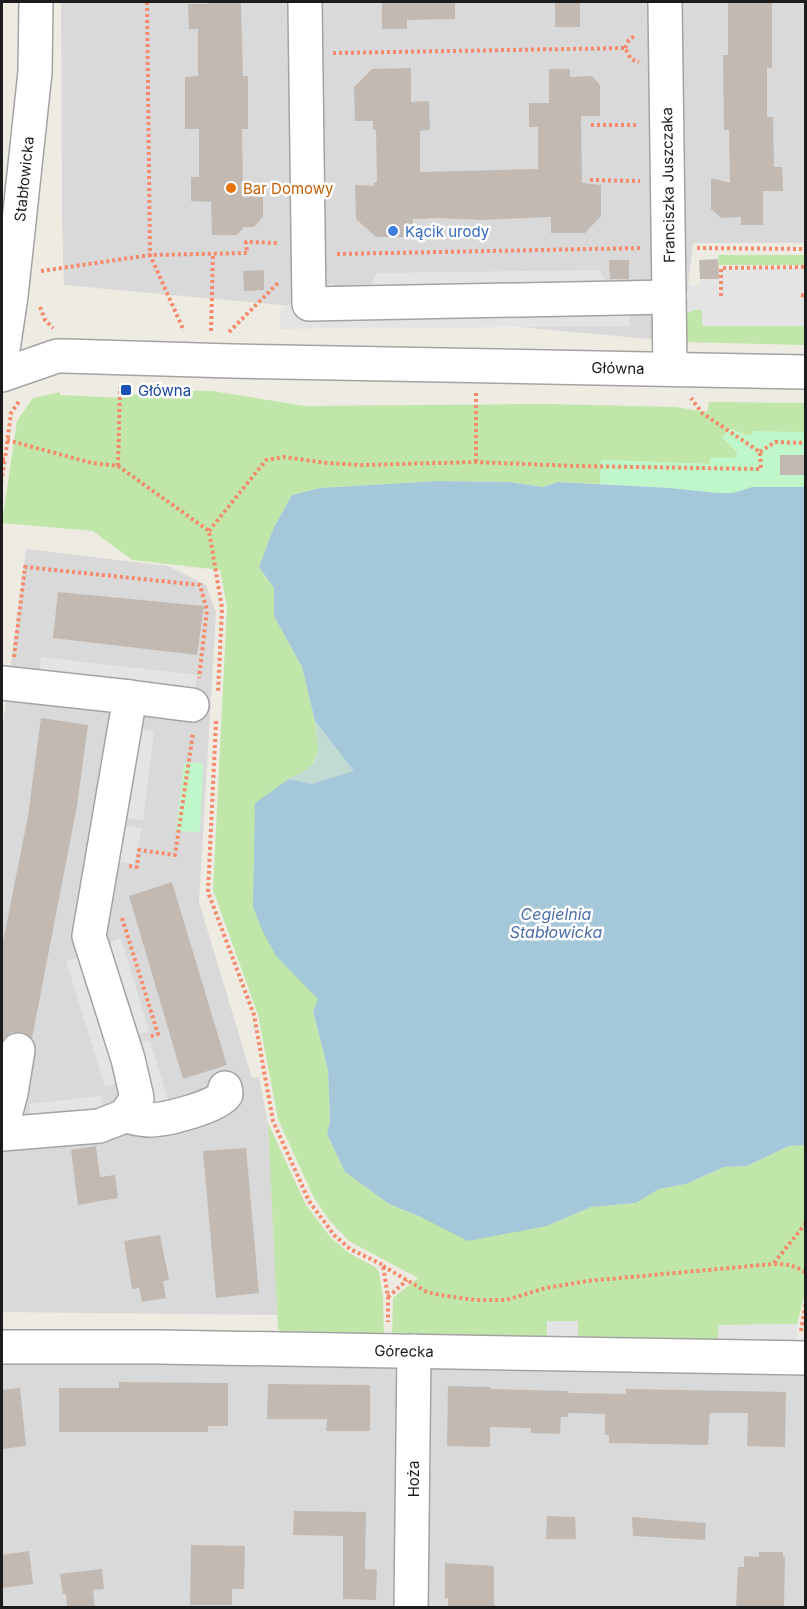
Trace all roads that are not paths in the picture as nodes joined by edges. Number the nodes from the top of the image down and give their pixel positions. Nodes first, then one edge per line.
1 (36, 2) edge
2 (305, 2) edge
3 (665, 2) edge
4 (669, 297) junction
5 (2, 356) edge
6 (806, 372) edge
7 (2, 375) edge
8 (680, 379) junction
9 (2, 683) edge
10 (130, 697) junction
11 (209, 706) road end
12 (18, 1050) dead end
13 (225, 1088) dead end
14 (125, 1116) junction
15 (2, 1127) edge
16 (2, 1134) edge
17 (2, 1347) edge
18 (401, 1351) junction
19 (806, 1358) edge
20 (411, 1608) edge

1 - 5 street, Stabłowicka
2 - 4 street
3 - 4 street, Franciszka Juszczaka
4 - 8 street, Franciszka Juszczaka
6 - 8 street, Główna
7 - 8 street, Główna
9 - 10 street
10 - 11 street
10 - 14 street
12 - 15 street
13 - 14 street
14 - 16 street
17 - 18 street, Górecka
18 - 19 street, Górecka
18 - 20 street, Hoża

